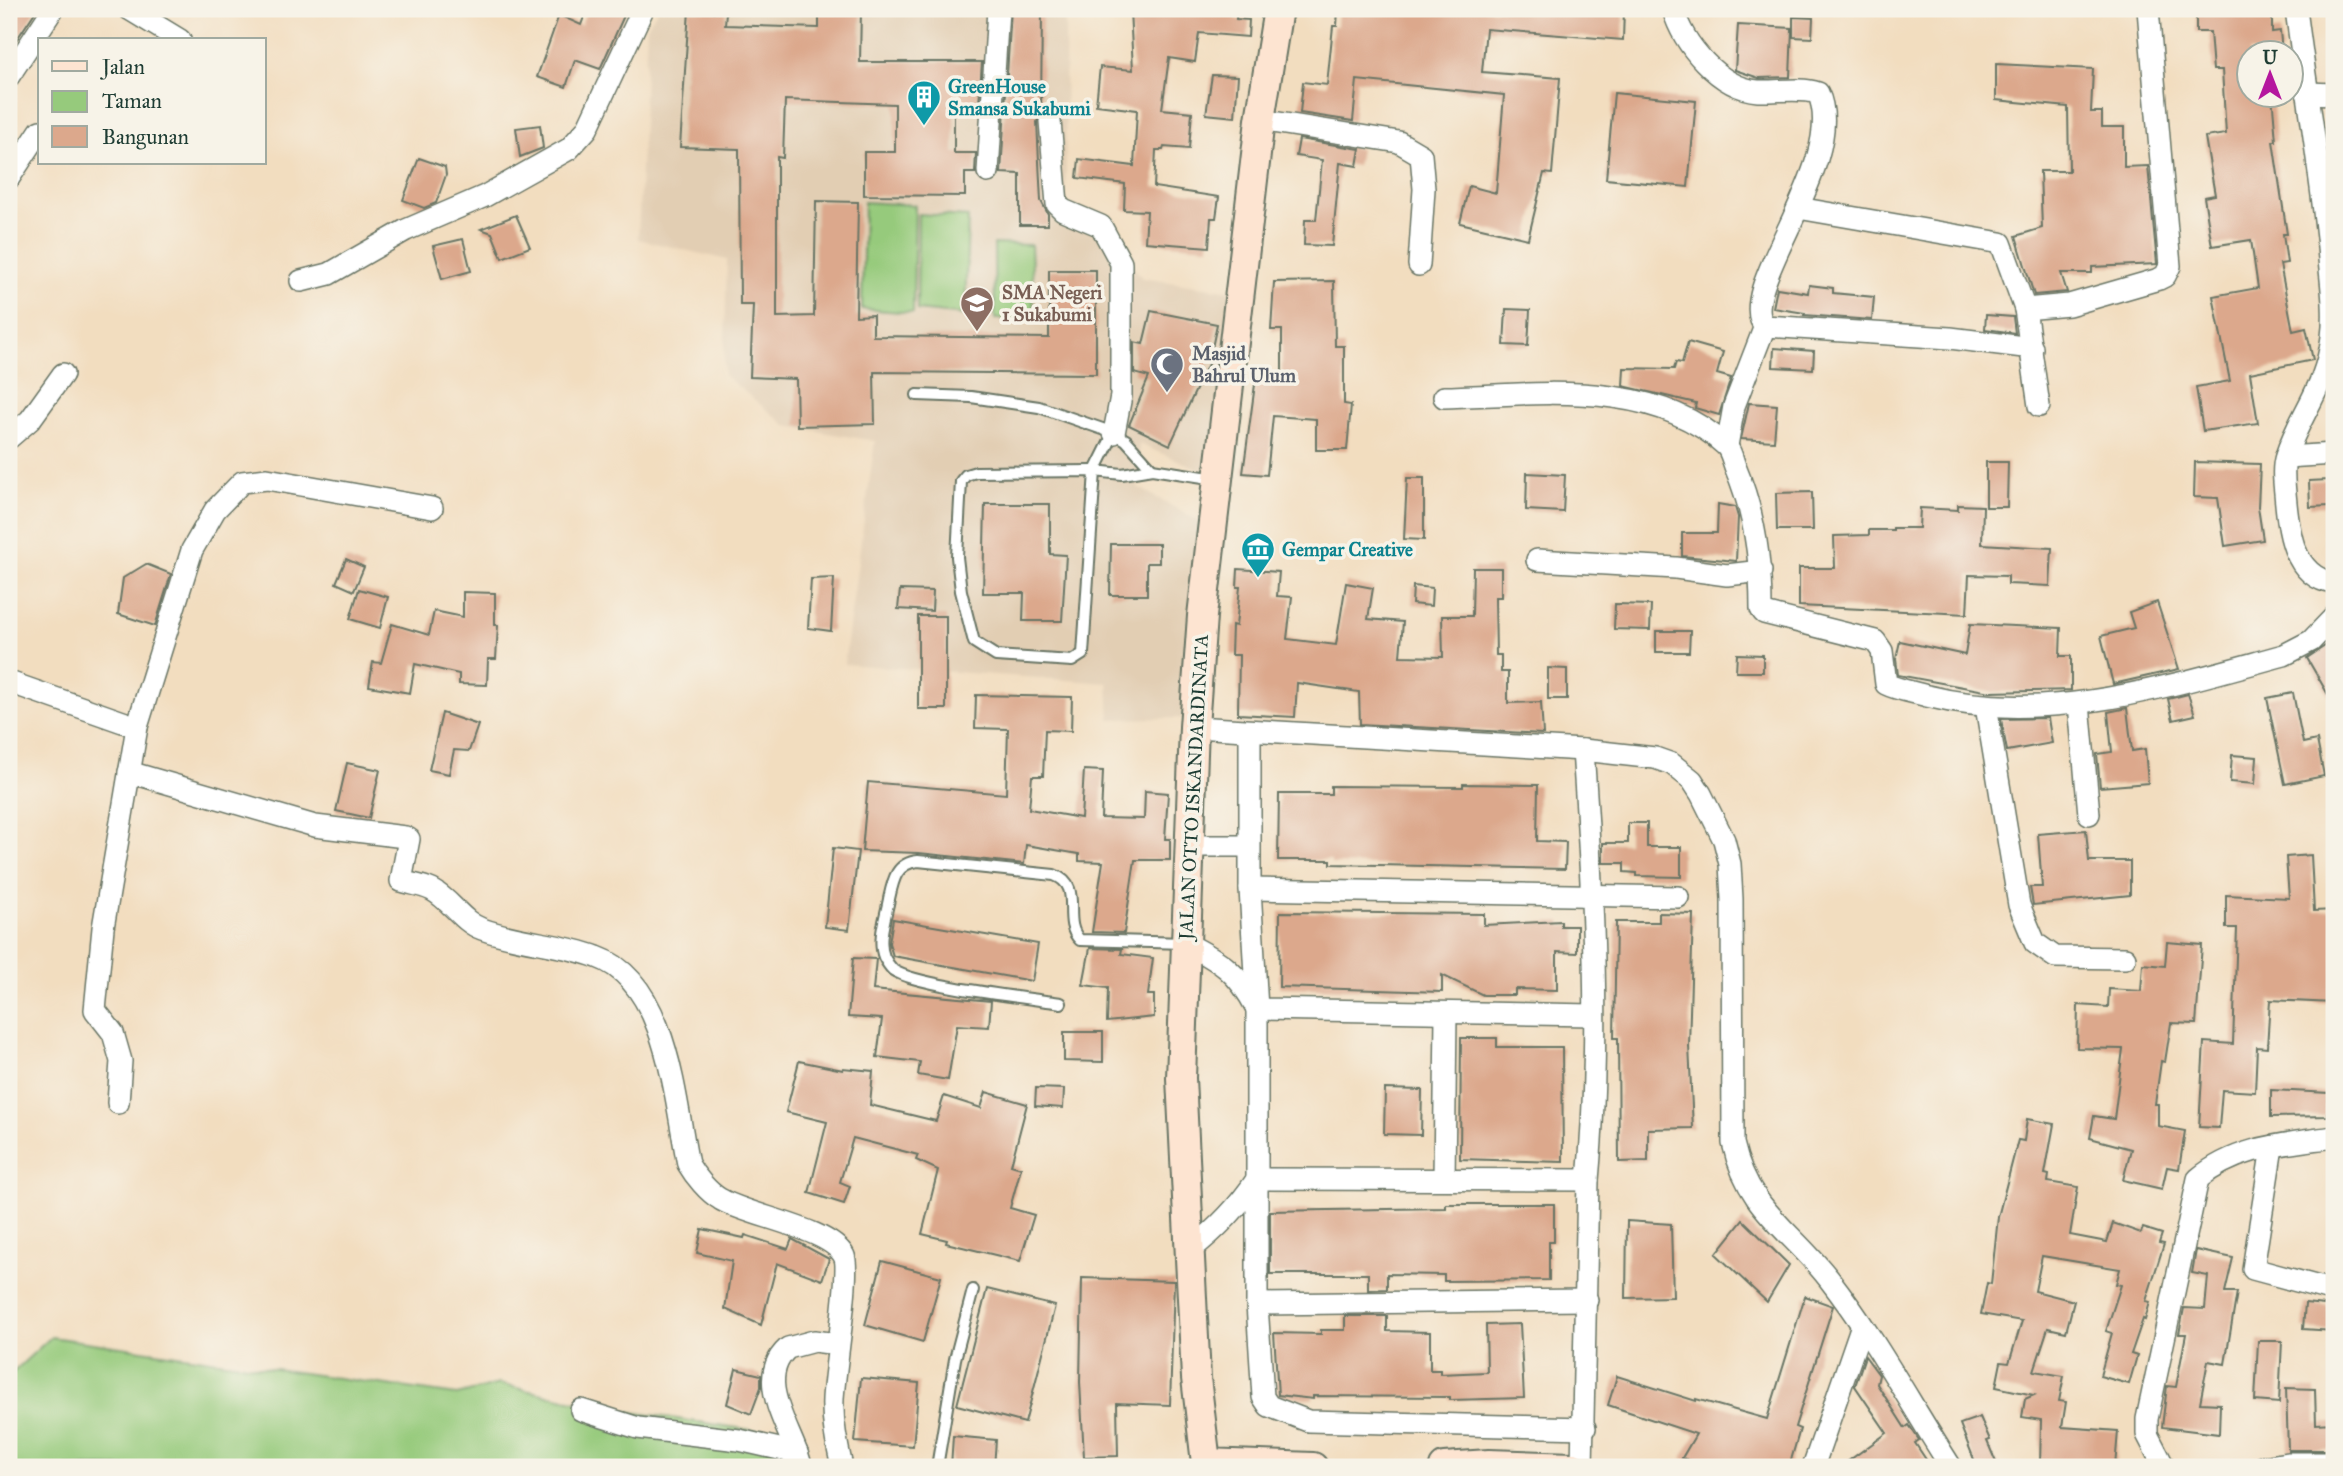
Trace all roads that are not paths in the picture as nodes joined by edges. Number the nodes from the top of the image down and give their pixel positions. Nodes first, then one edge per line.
1 (53, 9) edge
2 (129, 9) edge
3 (643, 9) edge
4 (998, 9) edge
5 (1278, 9) edge
6 (1673, 9) edge
7 (2148, 9) edge
8 (2296, 9) edge
9 (177, 38) edge
10 (9, 76) edge
11 (2307, 93) junction
12 (2334, 94) edge
13 (1260, 120) junction
14 (1049, 121) dead end
15 (38, 134) edge
16 (988, 172) dead end
17 (9, 178) edge
18 (1798, 208) junction
19 (2329, 210) edge
20 (1419, 265) dead end
21 (301, 281) dead end
22 (2025, 309) junction
23 (1765, 326) junction
24 (2032, 348) junction
25 (63, 374) dead end
26 (917, 395) dead end
27 (1444, 397) dead end
28 (2039, 406) dead end
29 (1114, 433) junction
30 (9, 438) edge
31 (1727, 446) junction
32 (2334, 454) edge
33 (2286, 457) junction
34 (1152, 469) junction
35 (1095, 471) junction
36 (1218, 479) junction
37 (432, 508) dead end
38 (1537, 560) dead end
39 (1761, 571) junction
40 (2334, 583) edge
41 (2334, 617) edge
42 (9, 682) edge
43 (2079, 704) junction
44 (1986, 706) junction
45 (136, 727) junction
46 (1194, 727) junction
47 (1250, 731) junction
48 (1583, 750) junction
49 (129, 772) junction
50 (2090, 814) dead end
51 (1189, 846) junction
52 (1249, 846) junction
53 (1250, 889) junction
54 (1593, 894) junction
55 (1678, 897) dead end
56 (1185, 943) junction
57 (2125, 958) dead end
58 (1061, 1003) dead end
59 (1257, 1009) junction
60 (1446, 1014) junction
61 (1593, 1015) junction
62 (118, 1103) dead end
63 (2334, 1137) edge
64 (2272, 1147) junction
65 (1257, 1179) junction
66 (1444, 1179) junction
67 (1588, 1180) junction
68 (1189, 1251) junction
69 (973, 1290) dead end
70 (2334, 1291) edge
71 (1587, 1300) junction
72 (1257, 1304) junction
73 (1861, 1328) junction
74 (837, 1344) junction
75 (581, 1410) dead end
76 (1585, 1428) junction
77 (799, 1460) edge
78 (2334, 1463) edge
79 (842, 1467) edge
80 (937, 1467) edge
81 (1313, 1467) edge
82 (1444, 1467) edge
83 (1573, 1467) edge
84 (1582, 1467) edge
85 (1813, 1467) edge
86 (1951, 1467) edge
87 (2164, 1467) edge
88 (2263, 1467) edge

1 - 10 street
2 - 9 street
3 - 21 street
4 - 16 street
5 - 13 main road, JALAN OTTO ISKANDARDINATA
6 - 18 street
7 - 22 street
8 - 11 street
11 - 12 street
11 - 19 street
13 - 20 street
13 - 36 main road, JALAN OTTO ISKANDARDINATA
14 - 29 street
15 - 17 street
18 - 22 street
18 - 23 street
19 - 33 street
22 - 24 street
23 - 24 street
23 - 31 street
24 - 28 street
25 - 30 street
26 - 29 lane
27 - 31 street
29 - 34 lane
29 - 35 lane
31 - 39 street
32 - 33 street
33 - 40 street
34 - 35 lane
34 - 36 lane
35 - 35 lane
36 - 46 main road, JALAN OTTO ISKANDARDINATA
37 - 45 street
38 - 39 street
39 - 44 street
41 - 43 street
42 - 45 street
43 - 44 street
43 - 50 street
44 - 57 street
45 - 49 street
46 - 47 street
46 - 51 main road, JALAN OTTO ISKANDARDINATA
47 - 48 street
47 - 52 street
48 - 54 street
48 - 73 street
49 - 62 street
49 - 74 street
51 - 52 street
51 - 56 main road, JALAN OTTO ISKANDARDINATA
52 - 53 street
53 - 54 street
53 - 59 street
54 - 55 street
54 - 61 street
56 - 58 lane
56 - 59 street
56 - 68 main road, JALAN OTTO ISKANDARDINATA
59 - 60 street
59 - 65 street
60 - 61 street
60 - 66 street
61 - 67 street
63 - 64 street
64 - 70 street
64 - 87 street
65 - 66 street
65 - 68 street
65 - 72 street
66 - 67 street
67 - 71 street
68 - 81 main road, JALAN OTTO ISKANDARDINATA
69 - 80 lane
71 - 72 street
71 - 76 street
72 - 76 street
73 - 85 street
73 - 86 street
74 - 77 street
74 - 79 street
75 - 77 street
76 - 84 street
78 - 88 street
82 - 83 main road

